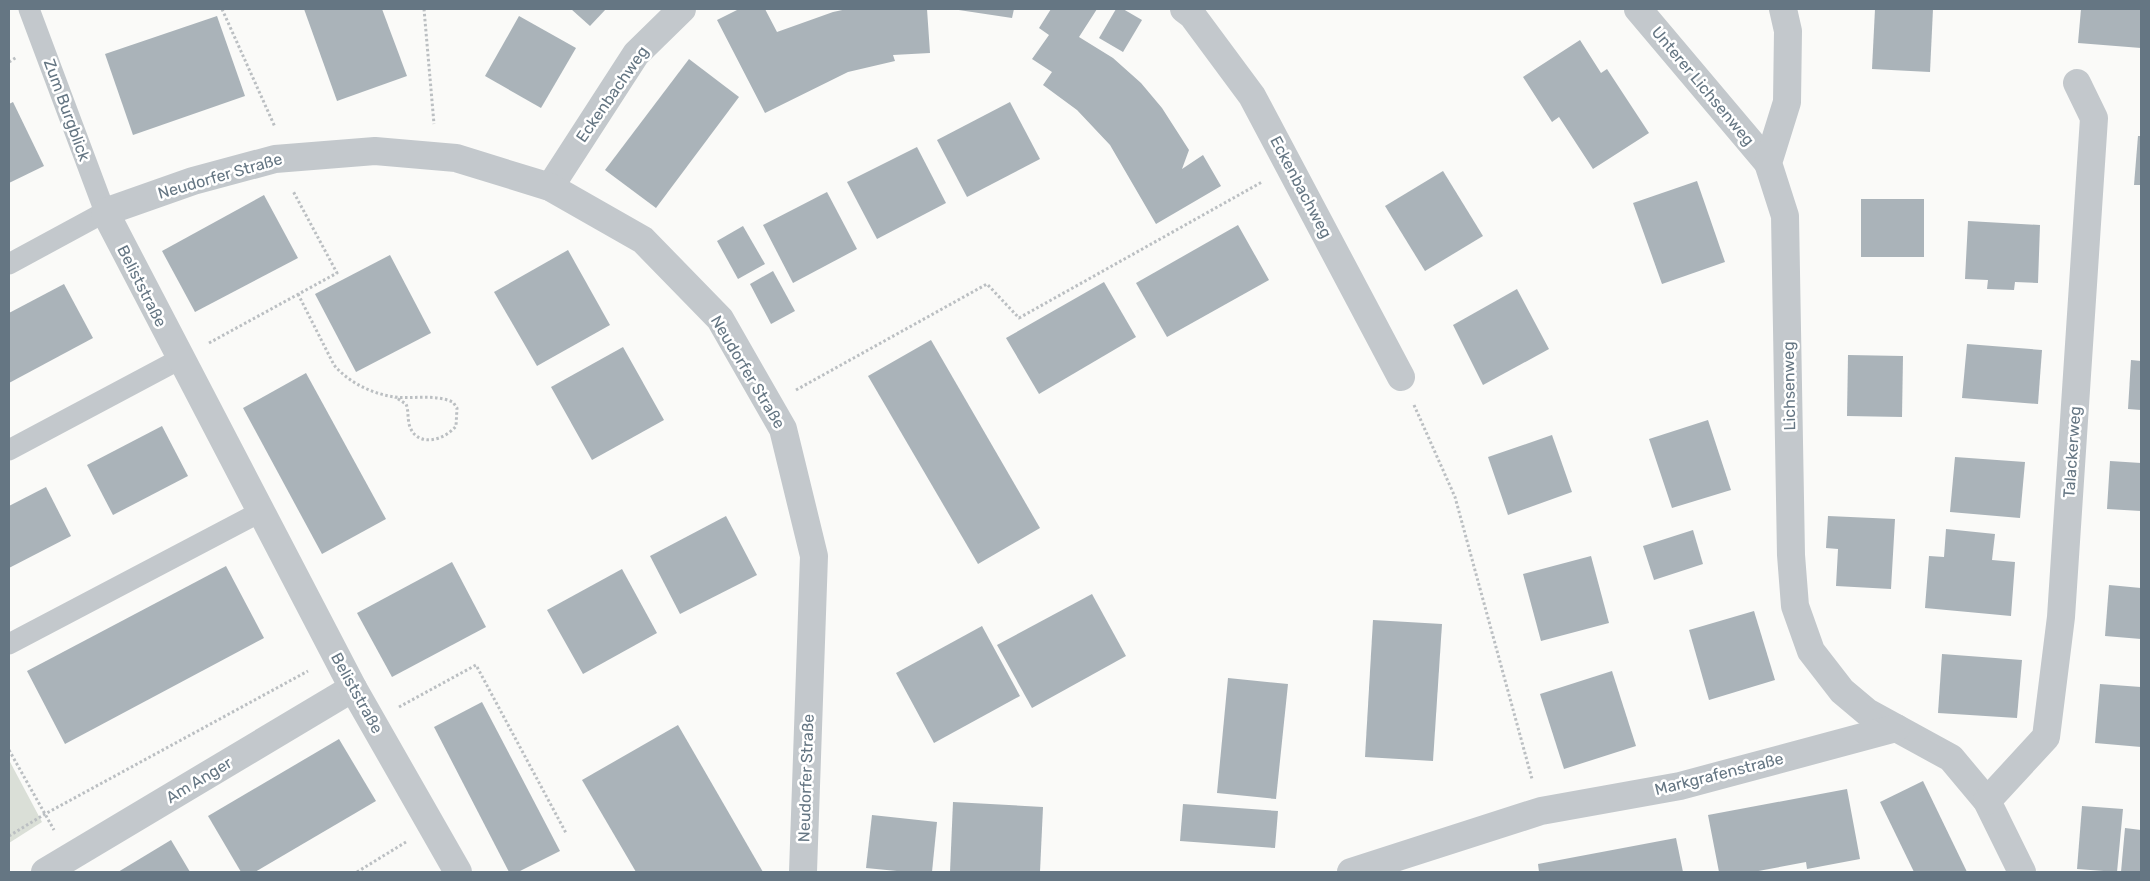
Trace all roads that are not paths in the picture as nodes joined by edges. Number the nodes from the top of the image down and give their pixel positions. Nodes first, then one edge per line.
1 (29, 9) edge
2 (682, 9) edge
3 (1184, 9) edge
4 (1638, 9) edge
5 (1783, 9) edge
6 (2077, 83) dead end
7 (1768, 163) junction
8 (550, 187) junction
9 (105, 212) junction
10 (9, 264) edge
11 (180, 359) junction
12 (1401, 377) road end
13 (9, 450) edge
14 (260, 512) junction
15 (9, 644) edge
16 (353, 688) junction
17 (1896, 728) junction
18 (1987, 801) junction
19 (45, 872) edge
20 (458, 872) edge
21 (804, 872) edge
22 (1351, 872) edge
23 (2022, 872) edge

1 - 9 lane, Zum Burgblick
2 - 8 street, Eckenbachweg
3 - 12 street, Eckenbachweg
4 - 7 street, Unterer Lichsenweg
5 - 7 street
6 - 18 street, Talackerweg
7 - 17 street, Lichsenweg
8 - 9 street, Neudorfer Straße
8 - 21 street, Neudorfer Straße
9 - 10 lane, Neudorfer Straße
9 - 11 street, Beliststraße
11 - 13 lane
11 - 14 street, Beliststraße
14 - 15 lane
14 - 16 street, Beliststraße
16 - 19 street, Am Anger
16 - 20 street, Beliststraße
17 - 18 street
17 - 22 street, Markgrafenstraße
18 - 23 street

